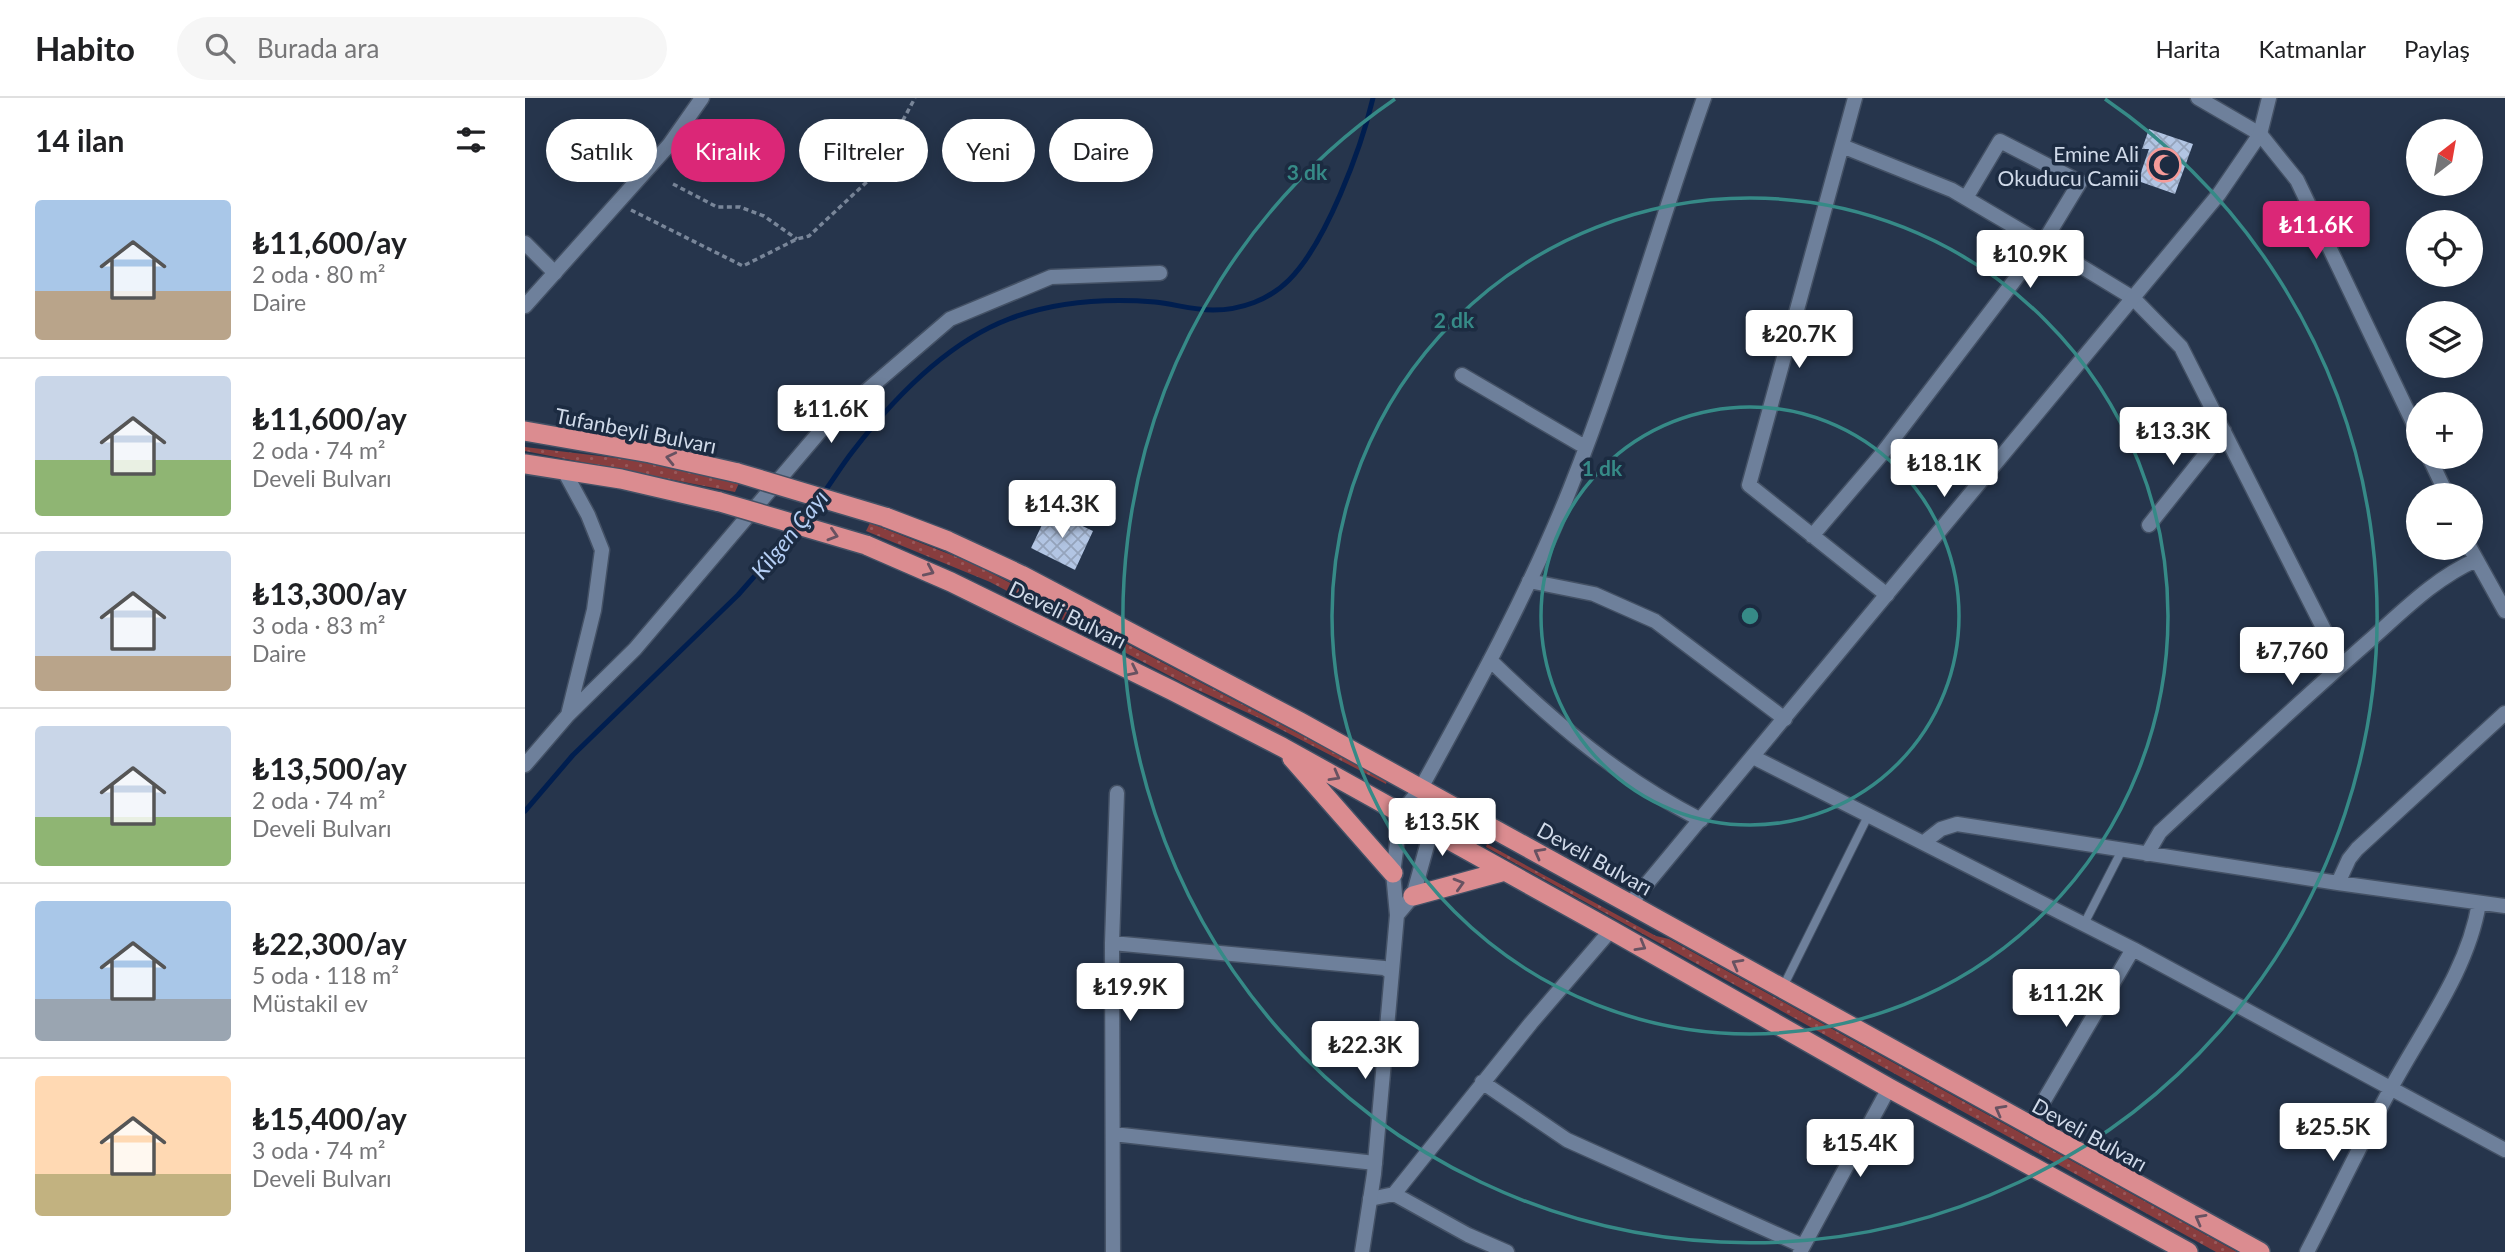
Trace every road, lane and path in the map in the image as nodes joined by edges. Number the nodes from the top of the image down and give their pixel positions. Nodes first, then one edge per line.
1 (702, 98) edge
2 (915, 98) edge
3 (1704, 98) edge
4 (1855, 98) edge
5 (2198, 98) edge
6 (2269, 98) edge
7 (2260, 134) junction
8 (1842, 146) junction
9 (673, 184) dead end
10 (1966, 198) junction
11 (617, 203) junction
12 (797, 239) junction
13 (525, 243) edge
14 (2043, 243) junction
15 (555, 273) junction
16 (1160, 273) dead end
17 (2133, 298) junction
18 (525, 306) edge
19 (1462, 374) dead end
20 (2406, 408) edge
21 (525, 431) edge
22 (2224, 431) junction
23 (1585, 447) junction
24 (525, 464) edge
25 (563, 469) junction
26 (738, 473) joint
27 (2148, 524) dead end
28 (1812, 536) junction
29 (2467, 560) edge
30 (2476, 560) edge
31 (1529, 581) junction
32 (1887, 595) junction
33 (2505, 611) edge
34 (1490, 660) junction
35 (2341, 665) junction
36 (2505, 713) edge
37 (568, 715) junction
38 (1785, 719) junction
39 (1282, 747) junction
40 (1753, 757) junction
41 (525, 765) edge
42 (1421, 788) junction
43 (1117, 793) dead end
44 (1401, 813) junction
45 (1868, 816) junction
46 (1701, 820) junction
47 (1431, 831) junction
48 (1923, 844) junction
49 (2122, 850) junction
50 (2147, 854) junction
51 (1505, 870) junction
52 (1393, 873) junction
53 (2338, 883) junction
54 (1413, 896) junction
55 (2479, 903) junction
56 (1630, 904) junction
57 (2505, 906) edge
58 (1397, 915) junction
59 (2084, 924) junction
60 (1611, 929) junction
61 (1112, 943) junction
62 (2133, 949) junction
63 (1391, 972) junction
64 (1782, 989) junction
65 (1482, 1082) junction
66 (1889, 1088) junction
67 (2390, 1089) junction
68 (2029, 1126) junction
69 (1113, 1134) junction
70 (2505, 1150) edge
71 (1375, 1163) junction
72 (1394, 1194) junction
73 (1370, 1199) junction
74 (1801, 1249) edge
75 (1113, 1252) edge
76 (1362, 1252) edge
77 (1507, 1252) edge
78 (2188, 1252) edge
79 (2260, 1252) edge
80 (2308, 1252) edge

1 - 11 street
2 - 12 path
3 - 23 street
4 - 8 street
5 - 7 street
6 - 7 street
7 - 17 street
7 - 20 street
8 - 10 street
8 - 28 street
9 - 12 path
10 - 14 street
10 - 14 street
11 - 12 path
11 - 15 street
13 - 15 street
14 - 17 street
14 - 28 street
15 - 18 street
16 - 37 street
17 - 22 street
17 - 32 street
19 - 23 street
26 -> 21 highway, Tufanbeyli Bulvarı
22 - 27 street
22 - 35 street
23 - 31 street
24 - 25 highway
25 - 37 street
25 -> 39 highway, Develi Bulvarı, bridge
26 - 42 highway, Develi Bulvarı, bridge
28 - 32 street
29 - 35 street
30 - 33 street
31 - 34 street
31 - 38 street
32 - 38 street
34 - 42 street
34 - 46 street
35 - 50 street
36 - 53 street
37 - 41 street
38 - 40 street
39 -> 44 highway, Develi Bulvarı
39 - 52 highway
40 - 45 street
40 - 46 street
42 - 44 street
42 - 47 street
56 -> 42 highway, Develi Bulvarı
43 - 61 street
44 - 47 highway, Develi Bulvarı
44 - 52 street
45 - 48 street
45 - 64 lane
46 - 56 street
47 - 51 highway, Develi Bulvarı
47 - 54 street
48 - 49 street
48 - 59 street
49 - 50 street
49 - 59 lane
50 - 53 street
54 -> 51 highway
51 - 60 highway, Develi Bulvarı
52 - 58 street
53 - 55 street
54 - 58 street
55 - 57 street
55 - 67 street
64 -> 56 highway, Develi Bulvarı
58 - 63 street
59 - 62 street
60 - 65 street
60 -> 66 highway, Develi Bulvarı
61 - 63 street
61 - 69 street
62 - 67 street
62 - 68 street
63 - 71 street
68 -> 64 highway, Develi Bulvarı
65 - 72 street
65 - 74 street
66 - 74 street
66 - 78 highway, Develi Bulvarı
67 - 70 street
67 - 80 street
79 -> 68 highway, Develi Bulvarı
69 - 71 street
69 - 75 street
71 - 73 street
72 - 73 street
72 - 77 street
73 - 76 street

